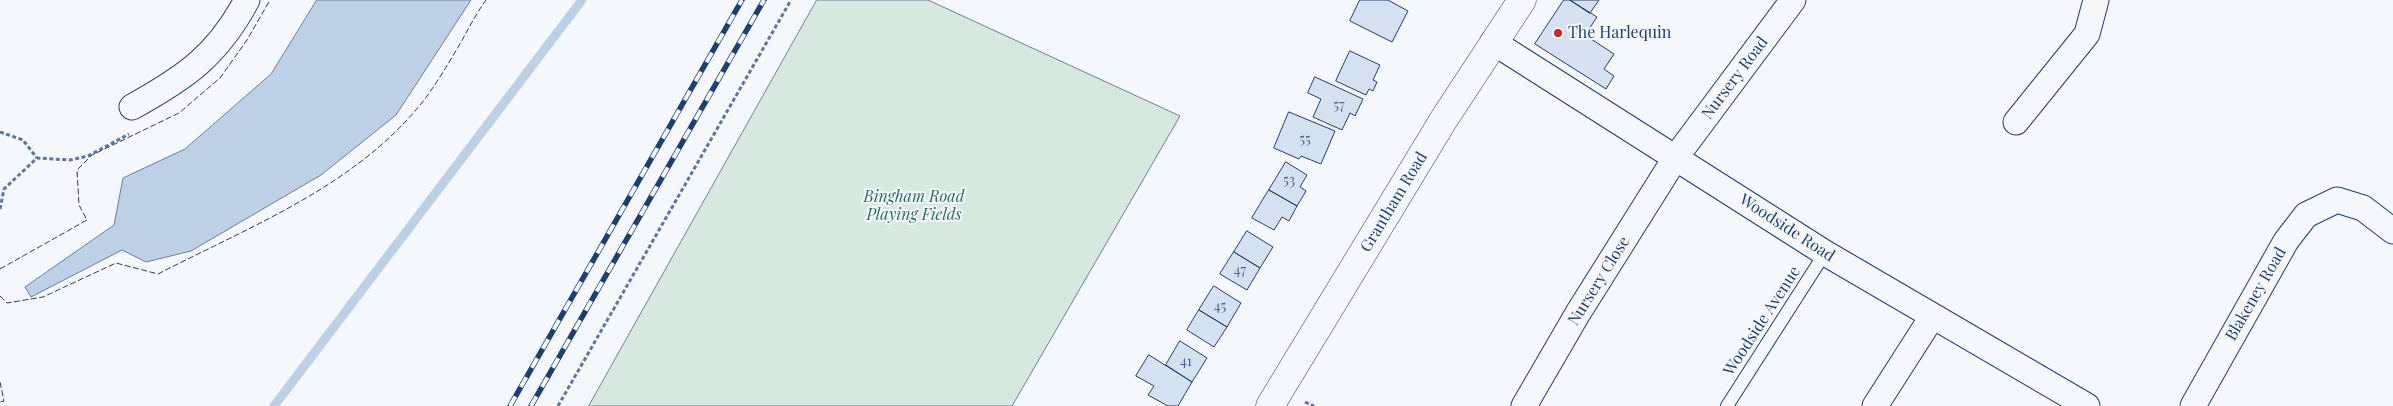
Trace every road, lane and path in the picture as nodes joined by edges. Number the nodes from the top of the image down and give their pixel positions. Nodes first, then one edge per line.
1 (247, 0) edge
2 (791, 0) edge
3 (1522, 0) edge
4 (1793, 0) edge
5 (2096, 0) edge
6 (1493, 42) junction
7 (132, 108) dead end
8 (2016, 122) dead end
9 (0, 132) edge
10 (1676, 157) junction
11 (36, 158) dead end
12 (2393, 231) edge
13 (1825, 253) junction
14 (1932, 317) junction
15 (558, 406) edge
16 (1270, 406) edge
17 (1524, 406) edge
18 (1727, 406) edge
19 (1875, 406) edge
20 (2087, 406) edge
21 (2193, 406) edge

1 - 7 street
2 - 15 path
3 - 6 highway, Grantham Road
4 - 10 street, Nursery Road
5 - 8 street
6 - 10 street, Woodside Road
6 - 16 highway, Grantham Road
9 - 11 path
10 - 13 street, Woodside Road
10 - 17 street, Nursery Close
12 - 21 street, Blakeney Road
13 - 14 street, Woodside Road
13 - 18 lane, Woodside Avenue
14 - 19 street
14 - 20 street, Woodside Road

